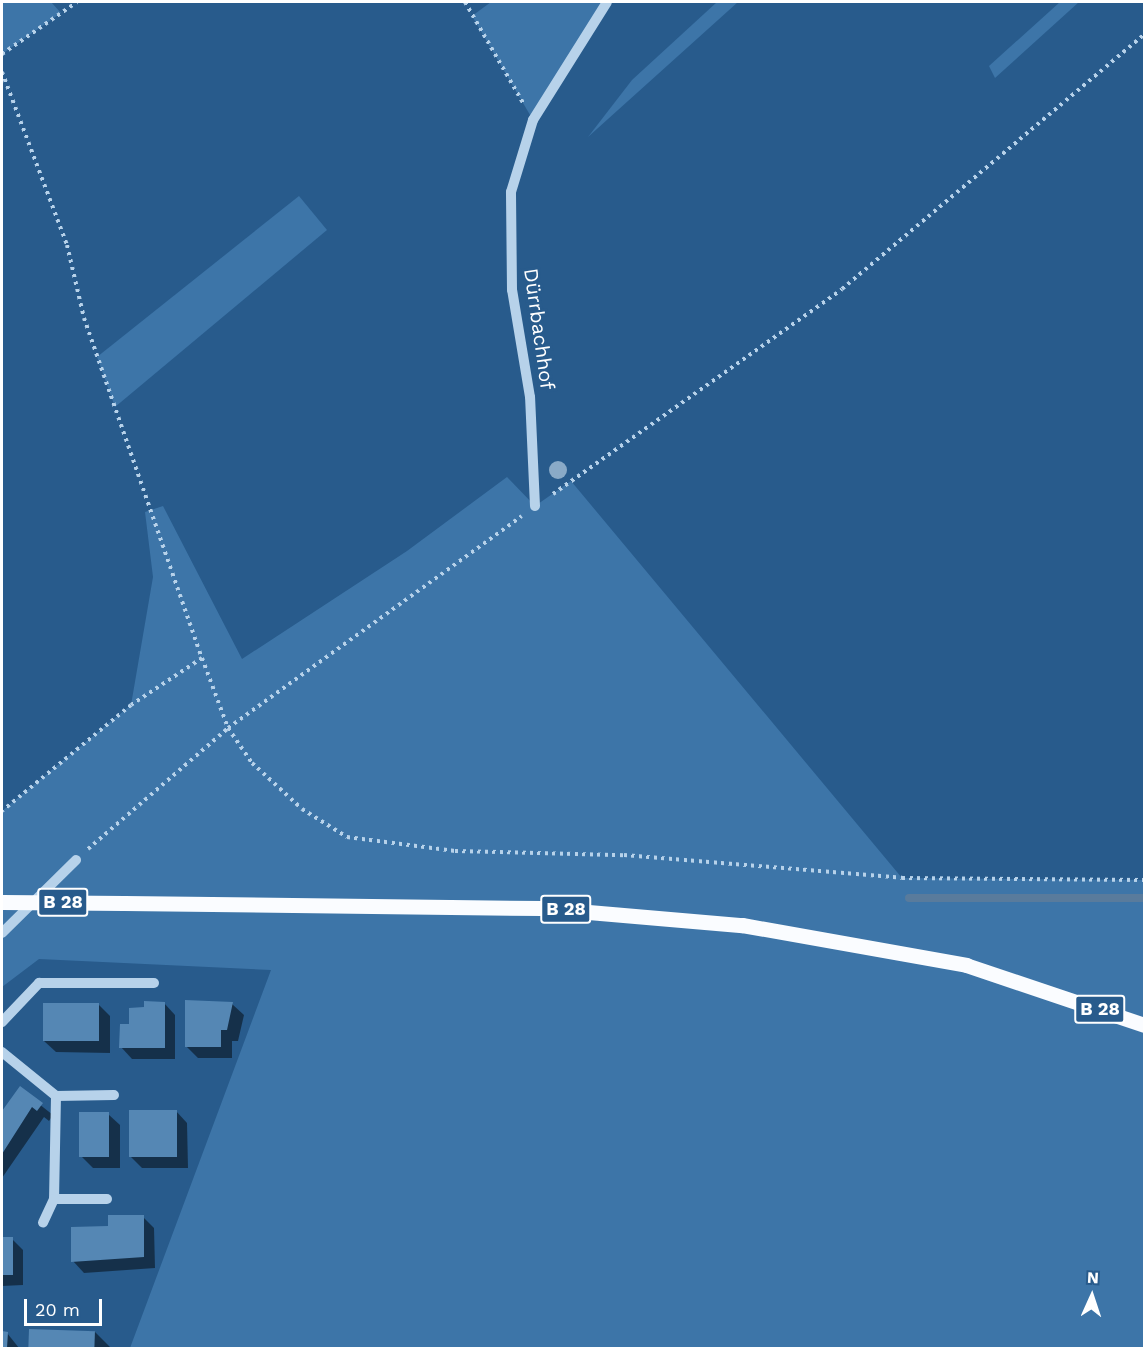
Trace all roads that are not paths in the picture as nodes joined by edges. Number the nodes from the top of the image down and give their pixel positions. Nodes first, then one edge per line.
1 (607, 2) edge
2 (535, 506) road end
3 (76, 860) road end
4 (2, 902) edge
5 (2, 933) edge
6 (154, 983) dead end
7 (2, 1022) edge
8 (1144, 1025) edge
9 (2, 1052) edge
10 (114, 1095) dead end
11 (56, 1096) junction
12 (54, 1199) junction
13 (107, 1199) dead end
14 (43, 1223) dead end

1 - 2 street, Dürrbachhof
3 - 5 street
4 - 8 main road, B 28, bridge
6 - 7 street
9 - 11 street
10 - 11 street
11 - 12 street
12 - 13 street
12 - 14 street

